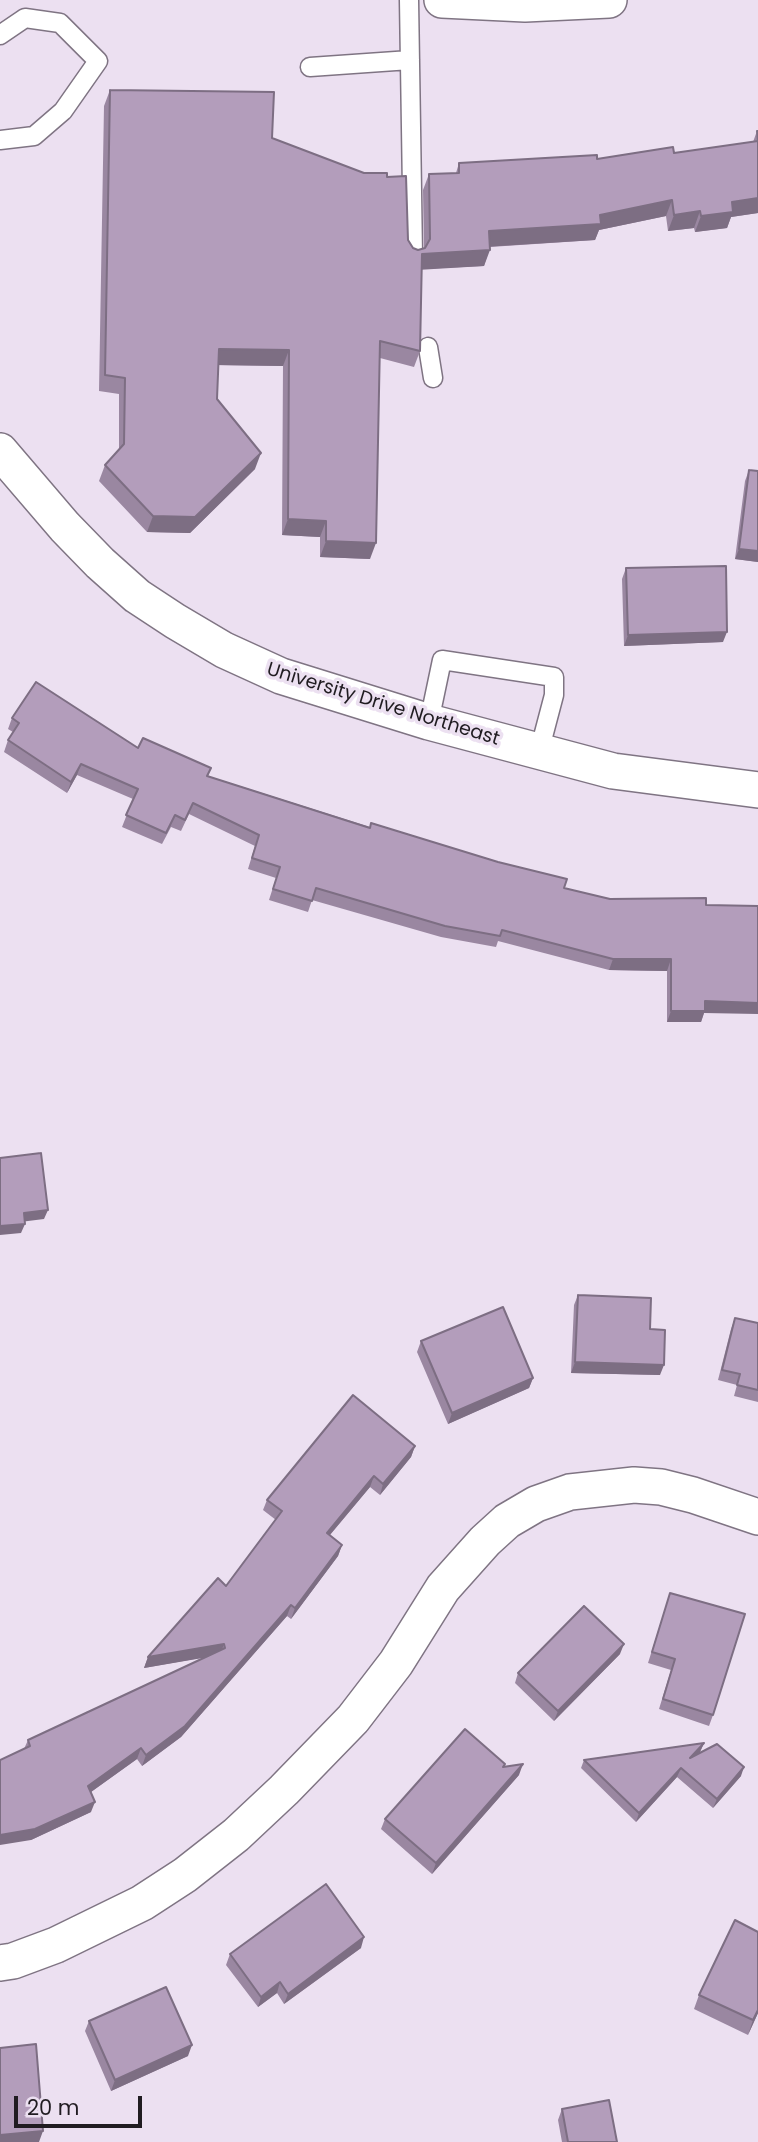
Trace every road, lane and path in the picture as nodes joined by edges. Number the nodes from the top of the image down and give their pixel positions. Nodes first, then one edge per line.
1 (409, 0) edge
2 (442, 0) edge
3 (609, 0) edge
4 (0, 35) edge
5 (410, 60) junction
6 (310, 67) dead end
7 (0, 140) edge
8 (413, 255) edge
9 (428, 347) dead end
10 (433, 378) dead end
11 (0, 451) edge
12 (429, 722) junction
13 (539, 752) junction
14 (758, 790) edge
15 (758, 1517) edge
16 (0, 1964) edge

1 - 5 lane
2 - 3 street
4 - 7 lane
5 - 6 lane
5 - 8 lane
9 - 10 lane
11 - 12 street, University Drive Northeast
12 - 13 street, University Drive Northeast
12 - 13 lane
13 - 14 street, University Drive Northeast
15 - 16 street

